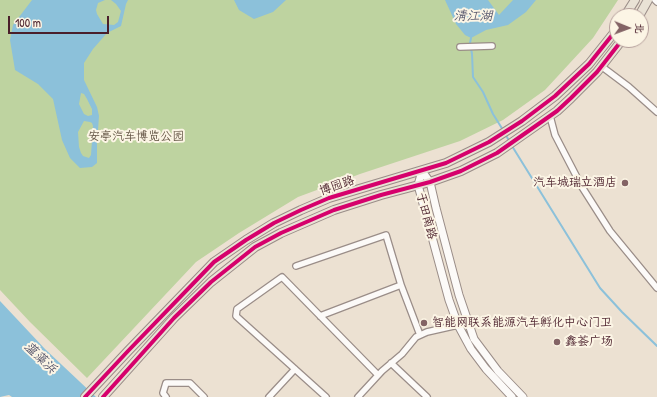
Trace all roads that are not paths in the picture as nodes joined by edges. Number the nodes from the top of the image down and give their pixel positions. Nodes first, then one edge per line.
1 (609, 39) edge
2 (492, 46) dead end
3 (460, 47) dead end
4 (616, 48) edge
5 (601, 66) junction
6 (657, 112) edge
7 (550, 116) junction
8 (422, 171) junction
9 (430, 182) junction
10 (418, 185) junction
11 (296, 266) dead end
12 (400, 285) junction
13 (657, 288) edge
14 (320, 316) junction
15 (458, 326) junction
16 (420, 335) junction
17 (391, 363) junction
18 (295, 369) junction
19 (378, 375) junction
20 (85, 397) edge
21 (103, 397) edge
22 (166, 397) edge
23 (204, 397) edge
24 (269, 397) edge
25 (326, 397) edge
26 (358, 397) edge
27 (427, 397) edge
28 (512, 397) edge
29 (523, 397) edge

1 - 8 main road, 博园路
2 - 3 street
4 - 5 main road, 博园路
5 - 6 street
5 - 7 main road, 博园路
7 - 9 main road, 博园路
7 - 13 street
8 - 9 street, 于田南路
8 - 10 street, 于田南路
8 - 20 main road, 博园路
9 - 10 main road, 博园路
9 - 29 street, 于田南路
10 - 15 street, 于田南路
10 - 21 main road, 博园路
11 - 12 street
12 - 14 street
12 - 16 street
14 - 18 street
14 - 19 street
15 - 16 street
15 - 28 street, 于田南路
16 - 17 street
17 - 19 street
17 - 27 street
18 - 24 street
18 - 25 street
19 - 26 street
22 - 23 street

